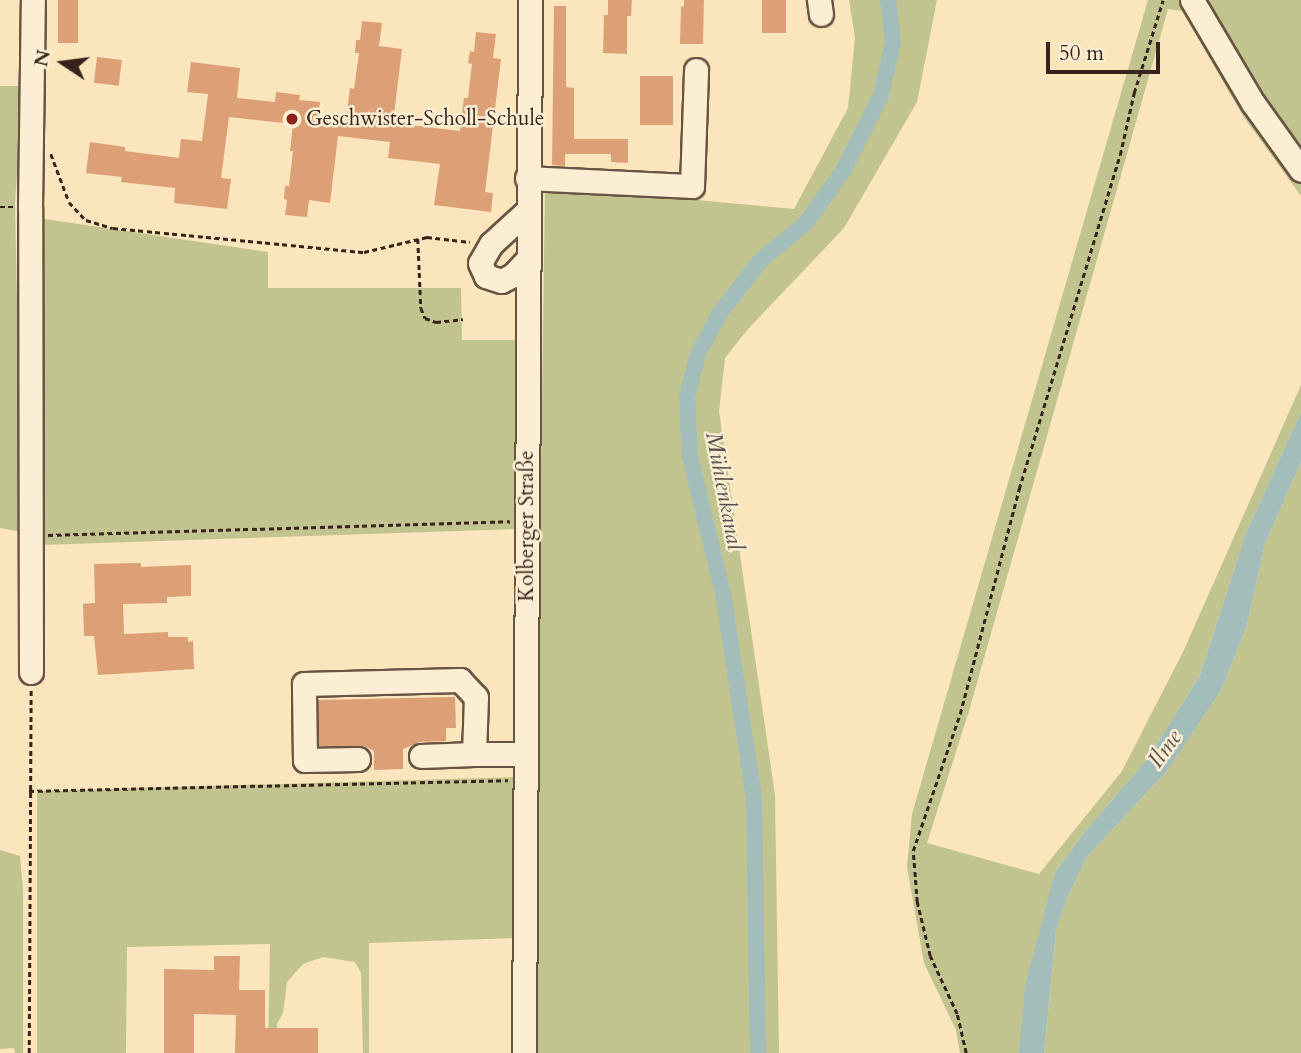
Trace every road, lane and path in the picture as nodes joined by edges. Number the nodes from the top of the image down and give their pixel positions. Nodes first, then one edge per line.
1 (33, 0) edge
2 (530, 0) edge
3 (1163, 0) edge
4 (1192, 0) edge
5 (696, 70) dead end
6 (33, 140) junction
7 (1301, 170) edge
8 (527, 178) junction
9 (527, 211) junction
10 (418, 239) junction
11 (491, 244) junction
12 (527, 260) junction
13 (463, 319) dead end
14 (528, 520) junction
15 (30, 535) junction
16 (31, 672) joint
17 (474, 754) junction
18 (524, 754) junction
19 (421, 756) dead end
20 (358, 760) dead end
21 (524, 780) junction
22 (29, 791) junction
23 (29, 1053) edge
24 (524, 1053) edge
25 (966, 1053) edge

1 - 6 street
2 - 8 street, Kolberger Straße
3 - 25 path
4 - 7 street
5 - 8 street
6 - 10 path
6 - 15 street
8 - 9 street, Kolberger Straße
9 - 11 street
9 - 12 street, Kolberger Straße
10 - 11 path
10 - 13 path
11 - 12 street
12 - 14 street, Kolberger Straße
14 - 15 path
14 - 18 street, Kolberger Straße
15 - 16 street
16 - 22 path
17 - 18 street
17 - 19 street
17 - 20 street
18 - 21 street, Kolberger Straße
21 - 22 path
21 - 24 street, Kolberger Straße
22 - 23 path

